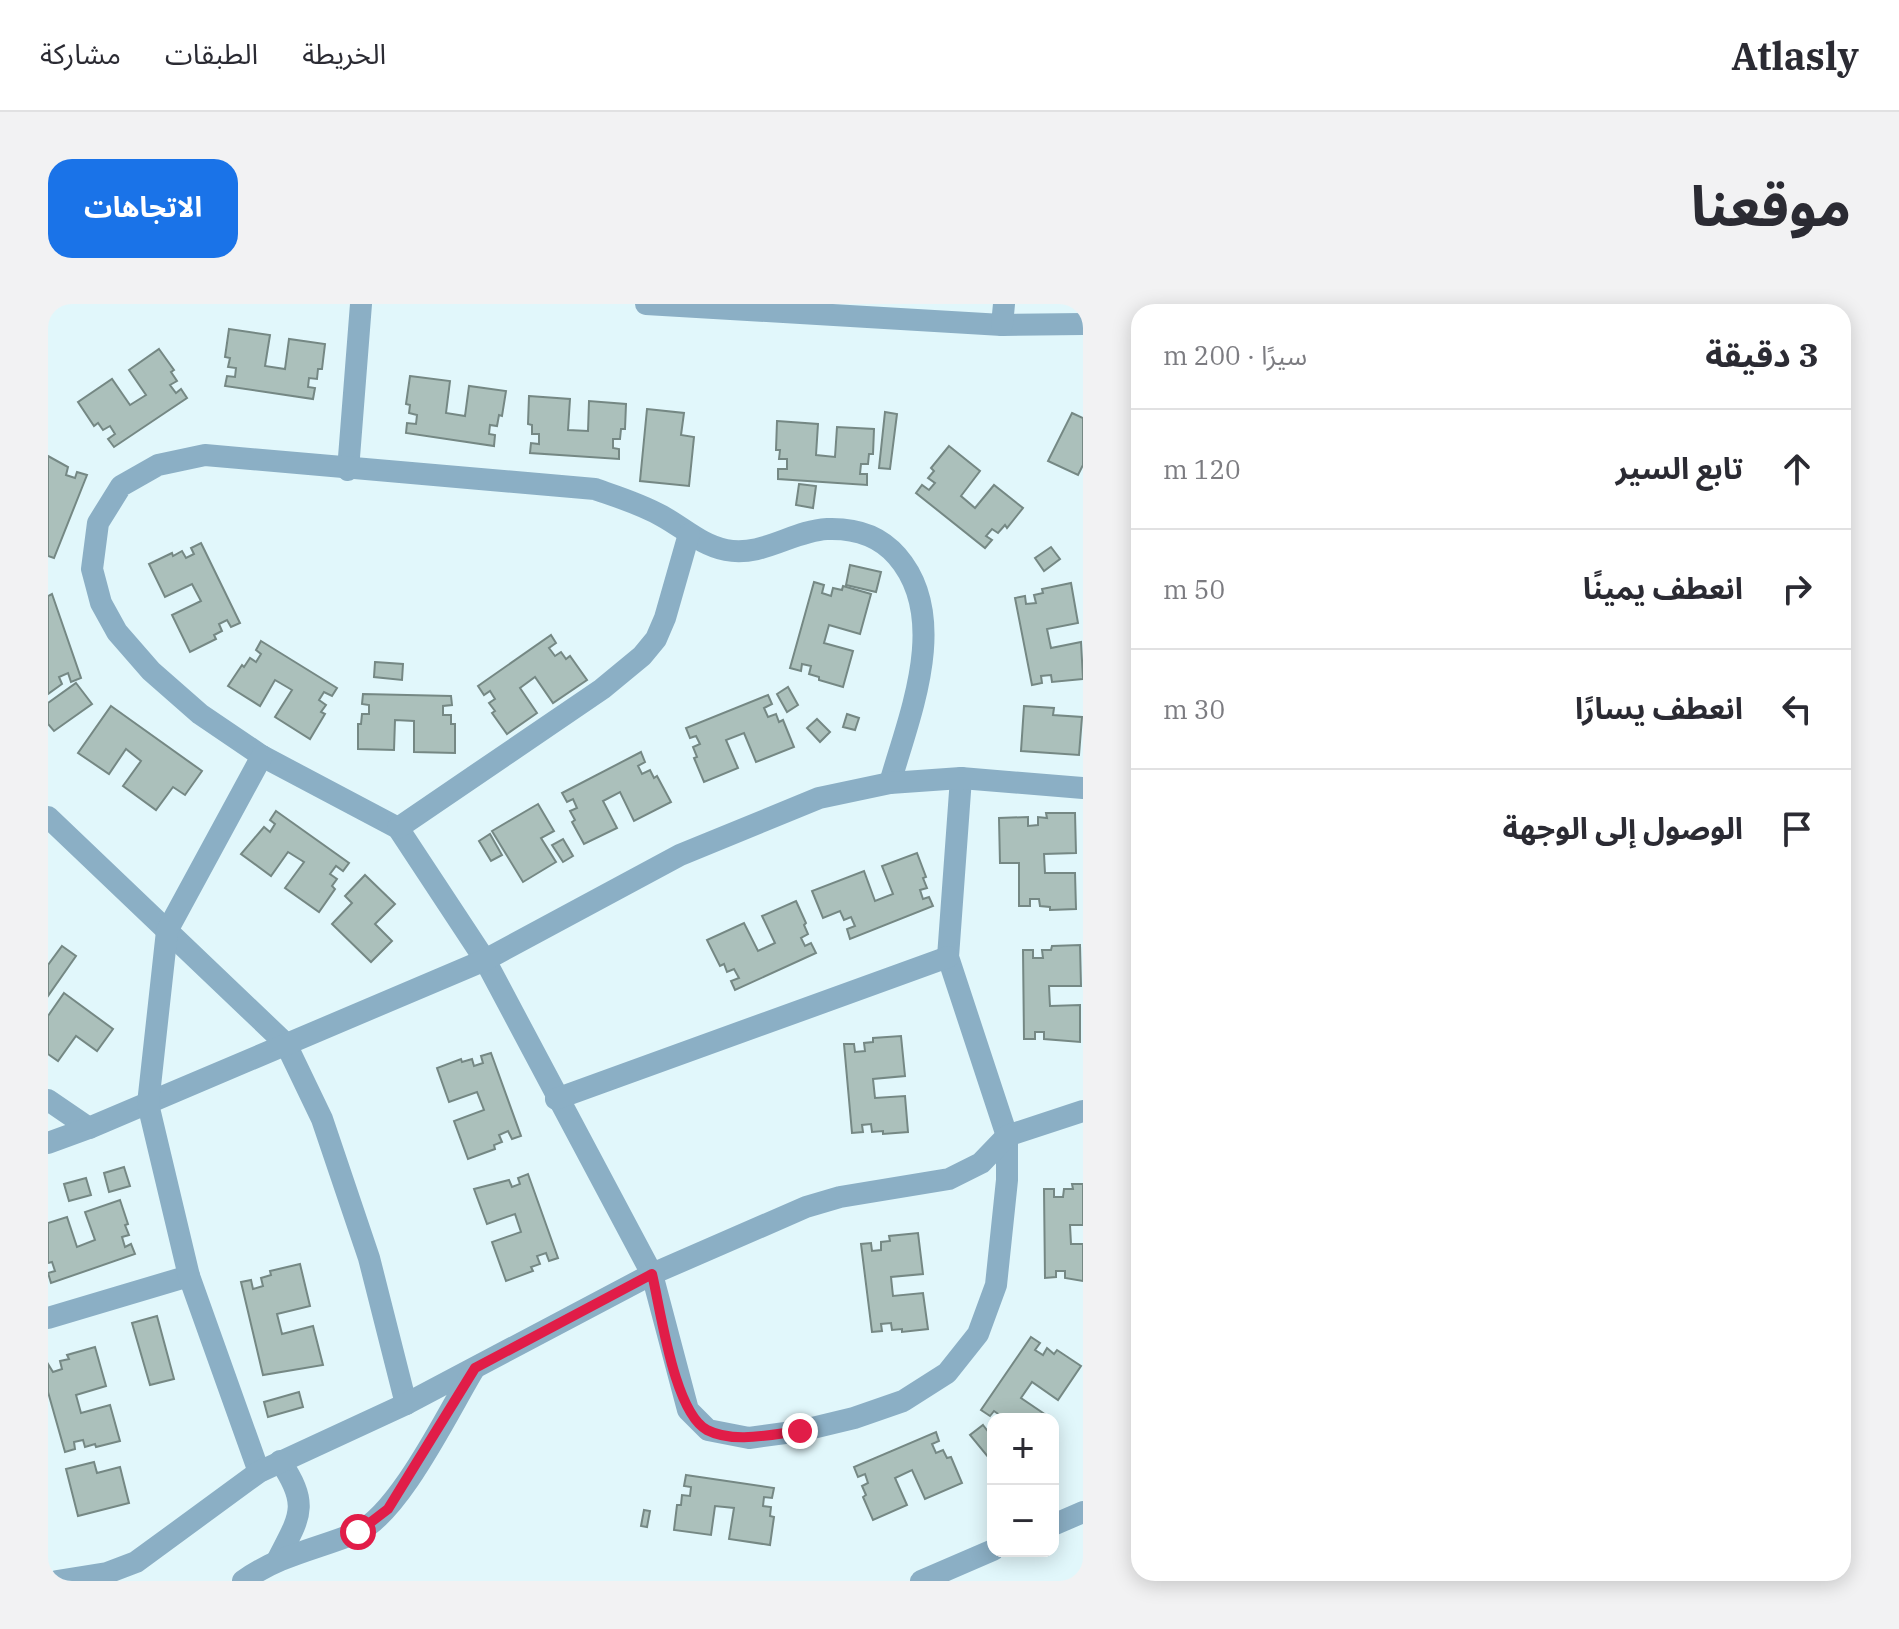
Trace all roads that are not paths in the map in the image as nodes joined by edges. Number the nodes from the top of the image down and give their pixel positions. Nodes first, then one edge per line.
1 (361, 304) edge
2 (646, 304) edge
3 (1003, 315) edge
4 (1083, 324) edge
5 (348, 470) junction
6 (689, 534) junction
7 (262, 756) junction
8 (961, 778) junction
9 (890, 783) junction
10 (1083, 788) edge
11 (48, 817) edge
12 (398, 828) junction
13 (167, 931) junction
14 (948, 957) junction
15 (485, 960) junction
16 (286, 1044) junction
17 (556, 1099) junction
18 (48, 1100) edge
19 (148, 1104) junction
20 (1083, 1111) edge
21 (89, 1128) junction
22 (1007, 1136) junction
23 (48, 1143) edge
24 (652, 1274) junction
25 (189, 1276) junction
26 (48, 1318) edge
27 (475, 1368) junction
28 (406, 1404) junction
29 (280, 1461) junction
30 (259, 1472) junction
31 (1083, 1512) edge
32 (1059, 1522) edge
33 (987, 1553) edge
34 (278, 1559) junction
35 (57, 1581) edge
36 (243, 1581) edge
37 (921, 1581) edge

1 - 5 street
2 - 3 street
3 - 4 street
5 - 6 street
5 - 7 street
6 - 9 street
6 - 12 street
7 - 12 street
7 - 13 street
8 - 9 street
8 - 10 street
8 - 14 street
9 - 15 street
11 - 13 street
12 - 15 street
13 - 16 street
13 - 19 street
14 - 17 street
14 - 22 street
15 - 16 street
15 - 17 street
16 - 19 street
16 - 28 street
17 - 24 street
18 - 21 street
19 - 21 street
19 - 25 street
20 - 22 street
21 - 23 street
22 - 24 street
22 - 24 street
24 - 27 street
25 - 26 street
25 - 30 street
27 - 28 street
27 - 34 street
28 - 29 street
29 - 30 street
29 - 34 street
30 - 35 street
31 - 32 street
33 - 37 street
34 - 36 street

